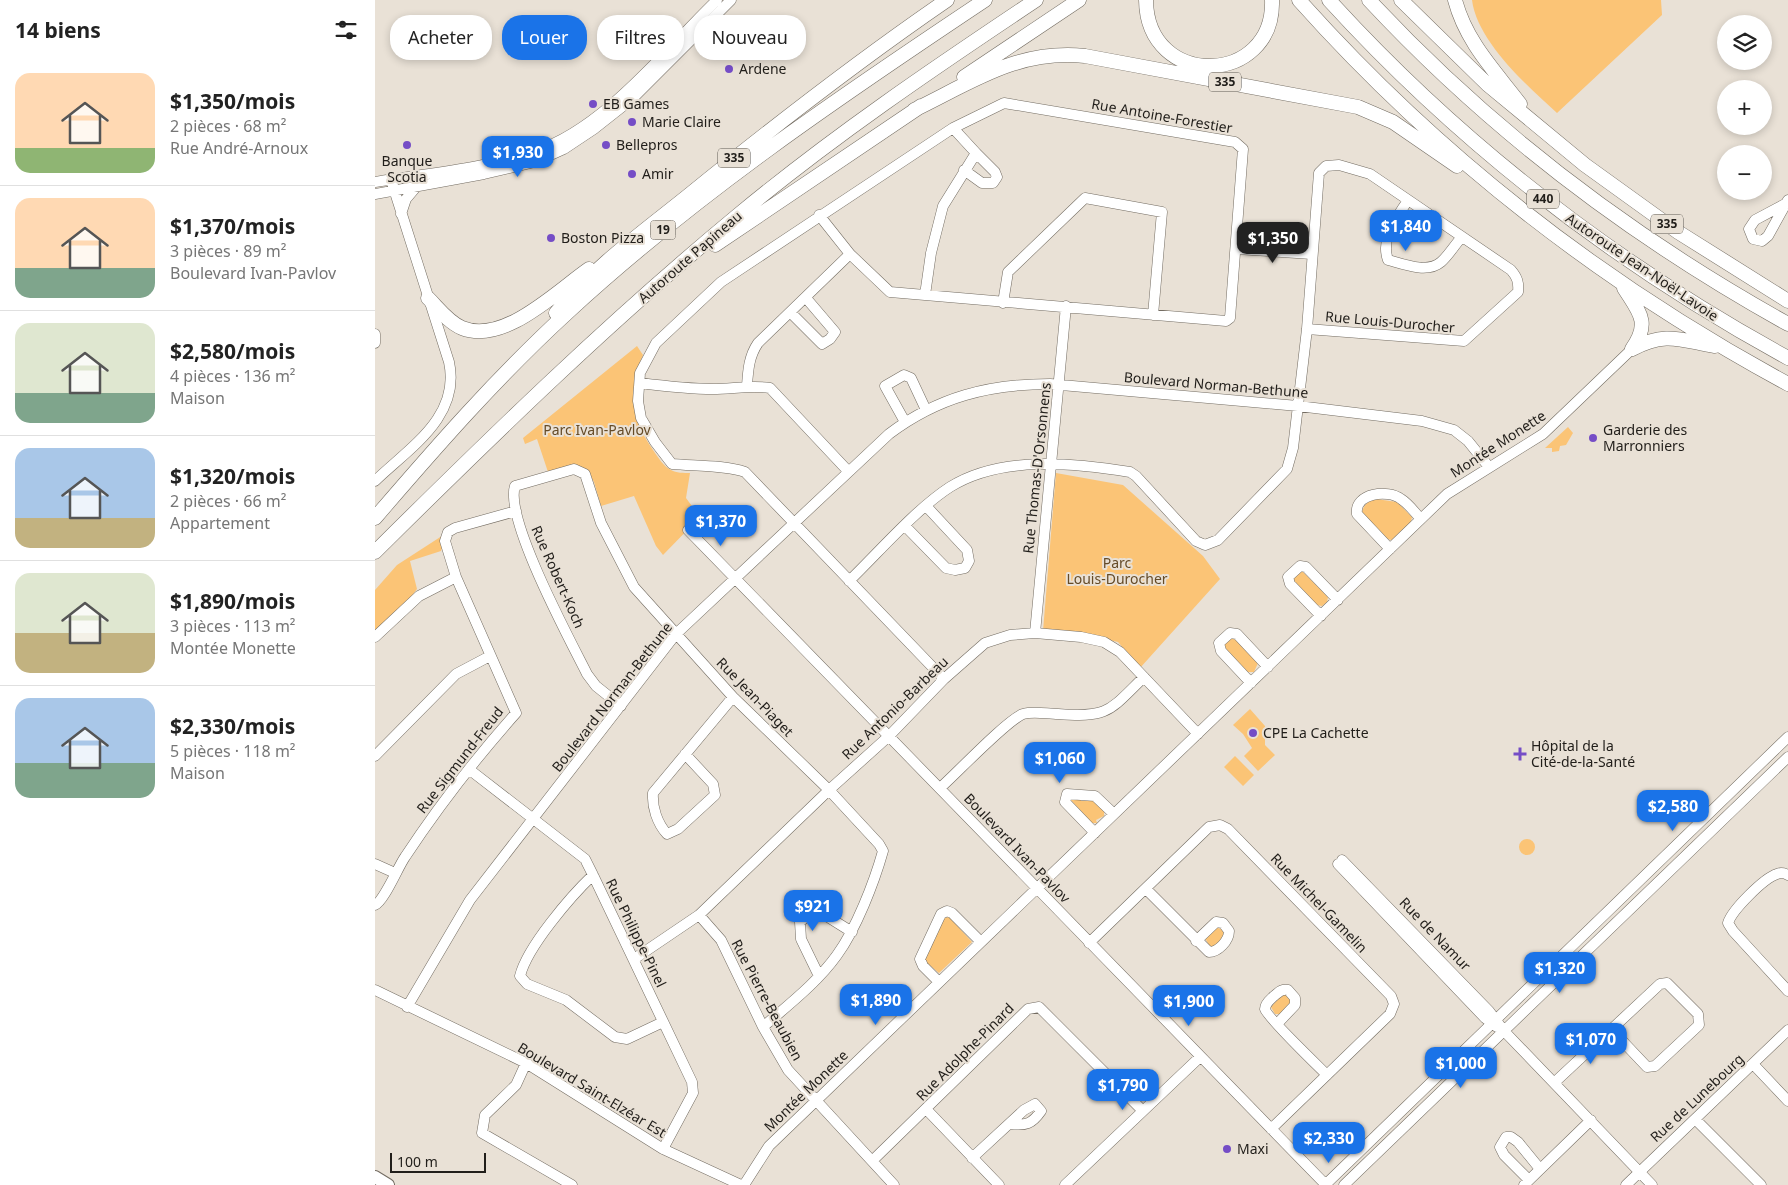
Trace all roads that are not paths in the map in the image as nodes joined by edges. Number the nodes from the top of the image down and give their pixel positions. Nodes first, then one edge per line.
1 (717, 0) edge
2 (731, 0) edge
3 (930, 0) edge
4 (947, 0) edge
5 (985, 0) edge
6 (1036, 0) edge
7 (1079, 0) edge
8 (1147, 0) edge
9 (1272, 0) edge
10 (1299, 0) edge
11 (1329, 0) edge
12 (1369, 0) edge
13 (1401, 0) edge
14 (1455, 0) edge
15 (842, 74) junction
16 (915, 110) junction
17 (1535, 125) junction
18 (953, 128) junction
19 (976, 153) junction
20 (964, 170) junction
21 (386, 185) edge
22 (417, 186) junction
23 (1497, 191) junction
24 (375, 194) edge
25 (1408, 200) junction
26 (401, 214) junction
27 (819, 215) junction
28 (1461, 238) junction
29 (627, 244) junction
30 (1237, 249) junction
31 (850, 254) junction
32 (1312, 254) junction
33 (1622, 284) junction
34 (925, 295) junction
35 (428, 298) junction
36 (806, 298) junction
37 (1786, 298) edge
38 (1003, 303) junction
39 (1066, 306) junction
40 (630, 308) junction
41 (791, 313) junction
42 (1153, 315) junction
43 (1788, 324) edge
44 (1307, 329) junction
45 (375, 334) edge
46 (375, 343) edge
47 (1722, 347) junction
48 (1632, 349) junction
49 (1788, 358) edge
50 (506, 372) junction
51 (639, 383) junction
52 (1788, 384) edge
53 (1059, 385) junction
54 (747, 386) junction
55 (1298, 406) junction
56 (926, 410) junction
57 (905, 422) junction
58 (397, 460) junction
59 (1050, 465) junction
60 (1489, 468) junction
61 (849, 471) junction
62 (585, 474) joint
63 (375, 481) edge
64 (927, 507) junction
65 (515, 511) junction
66 (375, 518) edge
67 (1421, 519) junction
68 (795, 524) junction
69 (905, 526) junction
70 (688, 530) dead end
71 (1390, 550) junction
72 (375, 552) edge
73 (456, 577) junction
74 (736, 581) junction
75 (849, 581) junction
76 (1338, 600) junction
77 (1321, 616) junction
78 (1035, 633) junction
79 (676, 634) junction
80 (375, 637) edge
81 (490, 656) junction
82 (1268, 667) junction
83 (1144, 677) junction
84 (944, 679) junction
85 (1251, 683) junction
86 (733, 697) junction
87 (621, 706) junction
88 (1198, 734) junction
89 (889, 736) junction
90 (1788, 738) edge
91 (1773, 752) junction
92 (685, 754) junction
93 (375, 756) edge
94 (1786, 762) edge
95 (470, 770) junction
96 (940, 788) junction
97 (829, 790) junction
98 (1114, 814) junction
99 (533, 820) junction
100 (1095, 833) junction
101 (1340, 862) dead end
102 (375, 864) edge
103 (395, 873) junction
104 (593, 875) junction
105 (1788, 875) edge
106 (1037, 889) junction
107 (1146, 889) junction
108 (375, 905) edge
109 (699, 915) junction
110 (852, 932) junction
111 (1196, 940) dead end
112 (981, 942) junction
113 (1089, 943) junction
114 (634, 959) junction
115 (819, 976) junction
116 (939, 982) junction
117 (375, 990) edge
118 (1788, 991) edge
119 (407, 1008) junction
120 (663, 1022) junction
121 (1494, 1022) junction
122 (1277, 1024) dead end
123 (763, 1027) junction
124 (1612, 1030) junction
125 (1788, 1030) edge
126 (1503, 1031) junction
127 (1200, 1057) junction
128 (526, 1063) junction
129 (1753, 1064) junction
130 (1327, 1075) junction
131 (1555, 1082) junction
132 (815, 1101) junction
133 (1788, 1101) edge
134 (926, 1109) junction
135 (1142, 1110) junction
136 (1695, 1119) junction
137 (1591, 1120) junction
138 (1010, 1124) dead end
139 (1271, 1129) junction
140 (663, 1149) junction
141 (972, 1158) junction
142 (871, 1161) junction
143 (1540, 1169) junction
144 (1639, 1171) junction
145 (375, 1177) edge
146 (1526, 1182) edge
147 (388, 1185) edge
148 (572, 1185) edge
149 (742, 1185) edge
150 (894, 1185) edge
151 (999, 1185) edge
152 (1065, 1185) edge
153 (1326, 1185) edge
154 (1344, 1185) edge
155 (1626, 1185) edge
156 (1652, 1185) edge
157 (1761, 1185) edge

1 - 21 street
2 - 22 street
3 - 15 highway
4 - 15 highway, 335
5 - 50 highway, 19
6 - 40 highway, Autoroute Papineau
7 - 16 highway
8 - 9 highway
10 - 23 highway
11 - 49 highway, Autoroute Jean-Noël-Lavoie / 440
12 - 43 highway, Autoroute Jean-Noël-Lavoie / 440
13 - 17 highway, 335
14 - 17 highway
15 - 29 highway, 335
16 - 23 highway, 335
16 - 40 highway, 335
17 - 37 highway, 335
18 - 19 street
18 - 27 street, Rue Antoine-Forestier
18 - 30 street, Rue Antoine-Forestier
19 - 20 street
19 - 20 street
20 - 34 street
21 - 22 street
21 - 24 street
21 - 26 street
21 - 58 street
22 - 26 street
23 - 33 highway, 335
25 - 28 street, Rue Louis-Durocher
25 - 28 street
25 - 32 street, Rue Louis-Durocher
26 - 35 street
27 - 31 street, Rue Antoine-Forestier
27 - 51 street, Rue Antoine-Forestier
28 - 44 street, Rue Louis-Durocher
29 - 35 highway
29 - 50 highway, 335
30 - 32 street
30 - 42 street, Rue Antoine-Forestier
31 - 34 street, Rue Antoine-Forestier
31 - 36 street
32 - 44 street, Rue Louis-Durocher
33 - 47 highway, 335
33 - 48 highway
34 - 38 street, Rue Antoine-Forestier
35 - 58 street
36 - 41 street
36 - 41 street
38 - 39 street, Rue Antoine-Forestier
38 - 42 street
39 - 42 street, Rue Antoine-Forestier
39 - 53 street, Rue Thomas-D'Orsonnens
40 - 72 highway, Autoroute Papineau
41 - 54 street
44 - 55 street, Rue Louis-Durocher
45 - 46 street
47 - 48 highway
47 - 52 highway, 335
48 - 60 street, Montée Monette
50 - 66 highway, 19
51 - 54 street
51 - 68 street, Rue Antoine-Forestier
53 - 55 street, Boulevard Norman-Bethune
53 - 56 street, Boulevard Norman-Bethune
53 - 59 street, Rue Thomas-D'Orsonnens
54 - 61 street
55 - 59 street, Rue Louis-Durocher
55 - 60 street, Boulevard Norman-Bethune
56 - 57 street, Boulevard Norman-Bethune
56 - 57 street
57 - 61 street, Boulevard Norman-Bethune
58 - 63 street
59 - 64 street, Rue Louis-Durocher
59 - 78 street, Rue Thomas-D'Orsonnens
60 - 67 street, Montée Monette
61 - 68 street, Boulevard Norman-Bethune
62 - 65 street, Rue Robert-Koch
62 - 79 street, Rue Jean-Piaget
64 - 69 street, Rue Louis-Durocher
64 - 69 street
65 - 73 street, Rue Sigmund-Freud
65 - 87 street, Rue Robert-Koch
67 - 71 street, Montée Monette
67 - 71 street
68 - 74 street, Boulevard Norman-Bethune
68 - 75 street, Rue Antoine-Forestier
69 - 75 street, Rue Louis-Durocher
70 - 74 street, Boulevard Ivan-Pavlov
71 - 76 street, Montée Monette
73 - 80 street
73 - 81 street, Rue Sigmund-Freud
74 - 79 street, Boulevard Norman-Bethune
74 - 89 street, Boulevard Ivan-Pavlov
75 - 84 street, Rue Antoine-Forestier
76 - 77 street, Montée Monette
76 - 77 street
77 - 82 street, Montée Monette
78 - 83 street, Rue Antonio-Barbeau
78 - 84 street, Rue Antonio-Barbeau
79 - 86 street, Rue Jean-Piaget
79 - 87 street, Boulevard Norman-Bethune
81 - 93 street
81 - 95 street, Rue Sigmund-Freud
82 - 85 street, Montée Monette
82 - 85 street
83 - 88 street, Rue Antonio-Barbeau
83 - 96 street
84 - 89 street, Rue Antonio-Barbeau
85 - 88 street, Montée Monette
86 - 92 street
86 - 97 street, Rue Jean-Piaget
87 - 99 street, Boulevard Norman-Bethune
88 - 98 street, Montée Monette
89 - 96 street, Boulevard Ivan-Pavlov
89 - 97 street, Rue Antonio-Barbeau
90 - 91 street
91 - 94 street
91 - 121 street
92 - 92 street
94 - 126 street
95 - 99 street, Rue Philippe-Pinel
95 - 103 street, Rue Sigmund-Freud
96 - 106 street, Boulevard Ivan-Pavlov
97 - 109 street, Rue Antonio-Barbeau
97 - 110 street, Rue Jean-Piaget
98 - 100 street, Montée Monette
98 - 100 street
99 - 104 street, Rue Philippe-Pinel
99 - 119 street, Boulevard Norman-Bethune
100 - 106 street, Montée Monette
101 - 121 street, Rue de Namur
102 - 103 street
103 - 108 street, Rue Sigmund-Freud
104 - 114 street, Rue Philippe-Pinel
104 - 120 street
105 - 118 street
106 - 112 street, Montée Monette
106 - 113 street, Boulevard Ivan-Pavlov
107 - 111 street
107 - 113 street, Rue Michel-Gamelin
107 - 130 street, Rue Michel-Gamelin
109 - 114 street, Rue Antonio-Barbeau
109 - 123 street, Rue Pierre-Beaubien
110 - 115 street, Rue Jean-Piaget
110 - 115 street
112 - 116 street, Montée Monette
112 - 116 street
113 - 127 street, Boulevard Ivan-Pavlov
114 - 120 street, Rue Philippe-Pinel
115 - 123 street, Rue Jean-Piaget
116 - 132 street, Montée Monette
117 - 119 street, Boulevard Saint-Elzéar Est
119 - 128 street, Boulevard Saint-Elzéar Est
120 - 140 street, Rue Philippe-Pinel
121 - 126 street, Rue de Namur
121 - 153 street
122 - 130 street
123 - 132 street, Rue Pierre-Beaubien
124 - 124 street
124 - 131 street
125 - 129 street, Rue de Lunebourg
126 - 131 street, Rue de Namur
126 - 154 street
127 - 135 street
127 - 139 street, Boulevard Ivan-Pavlov
128 - 140 street, Boulevard Saint-Elzéar Est
128 - 148 street
129 - 133 street
129 - 136 street, Rue de Lunebourg
130 - 139 street, Rue Michel-Gamelin
131 - 137 street, Rue de Namur
132 - 142 street, Rue Pierre-Beaubien
132 - 149 street, Montée Monette
134 - 135 street, Rue Adolphe-Pinard
134 - 141 street
134 - 142 street, Rue Adolphe-Pinard
135 - 152 street
136 - 144 street, Rue de Lunebourg
136 - 157 street
137 - 143 street
137 - 144 street, Rue de Namur
138 - 141 street
139 - 153 street, Boulevard Ivan-Pavlov
140 - 149 street, Boulevard Saint-Elzéar Est
141 - 151 street
142 - 150 street, Rue Pierre-Beaubien
143 - 146 street
143 - 146 street
144 - 155 street, Rue de Lunebourg
144 - 156 street, Rue de Namur
145 - 147 main road

